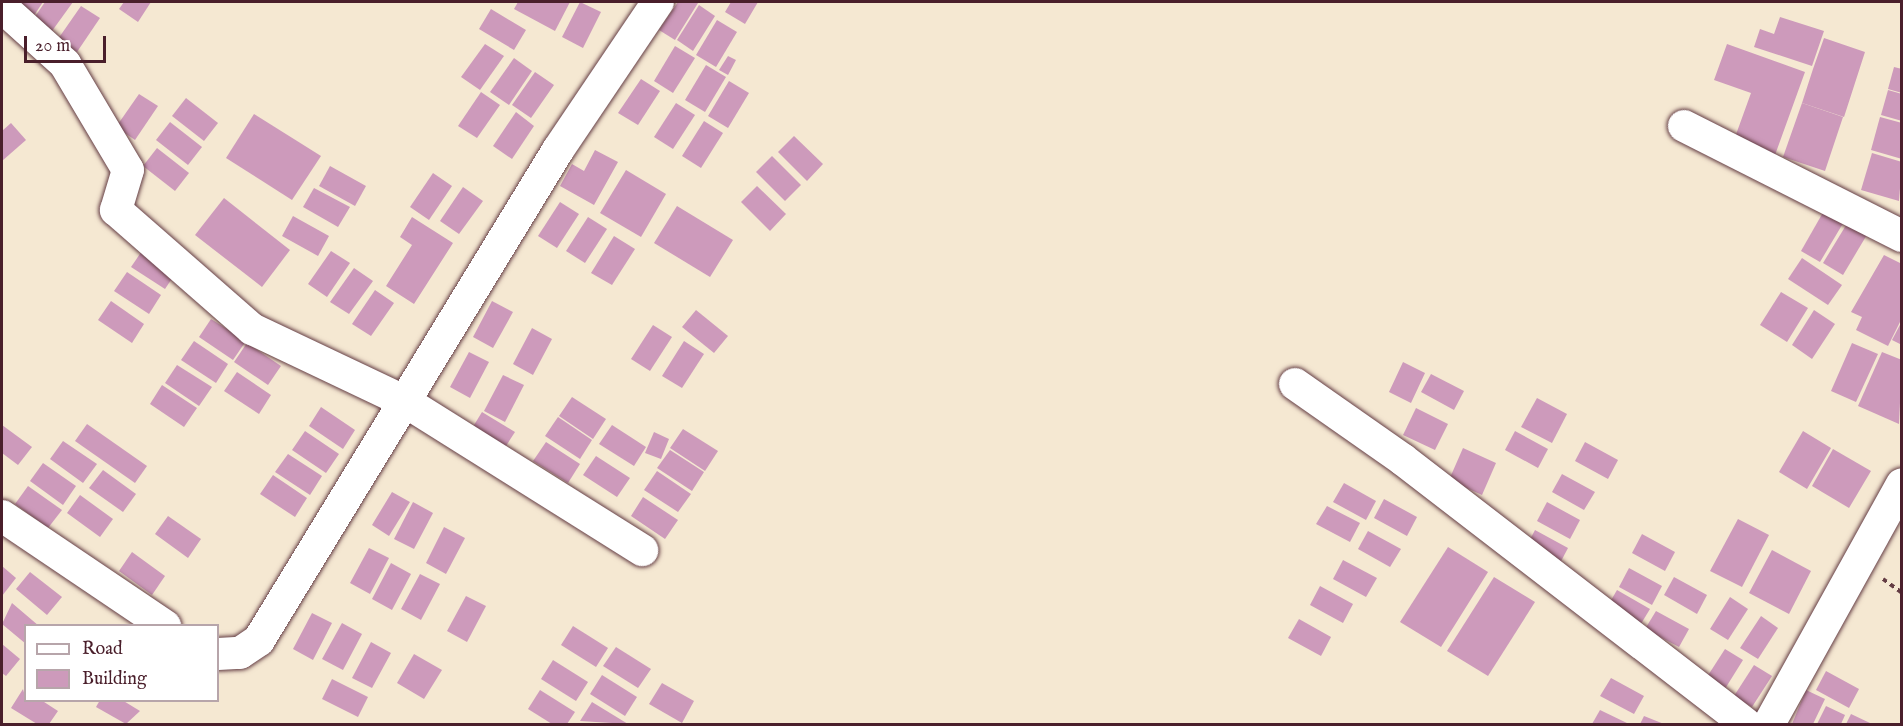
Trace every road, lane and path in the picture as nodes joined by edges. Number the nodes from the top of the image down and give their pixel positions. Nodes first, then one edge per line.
1 (658, 2) edge
2 (2, 7) edge
3 (1684, 126) dead end
4 (1902, 236) edge
5 (1295, 384) dead end
6 (406, 402) junction
7 (1902, 484) edge
8 (2, 516) edge
9 (642, 550) dead end
10 (162, 624) edge
11 (219, 654) edge
12 (1746, 724) edge
13 (1769, 724) edge

1 - 6 street
2 - 6 street
3 - 4 street
5 - 12 street
6 - 9 street
6 - 11 street
7 - 13 street
8 - 10 street

